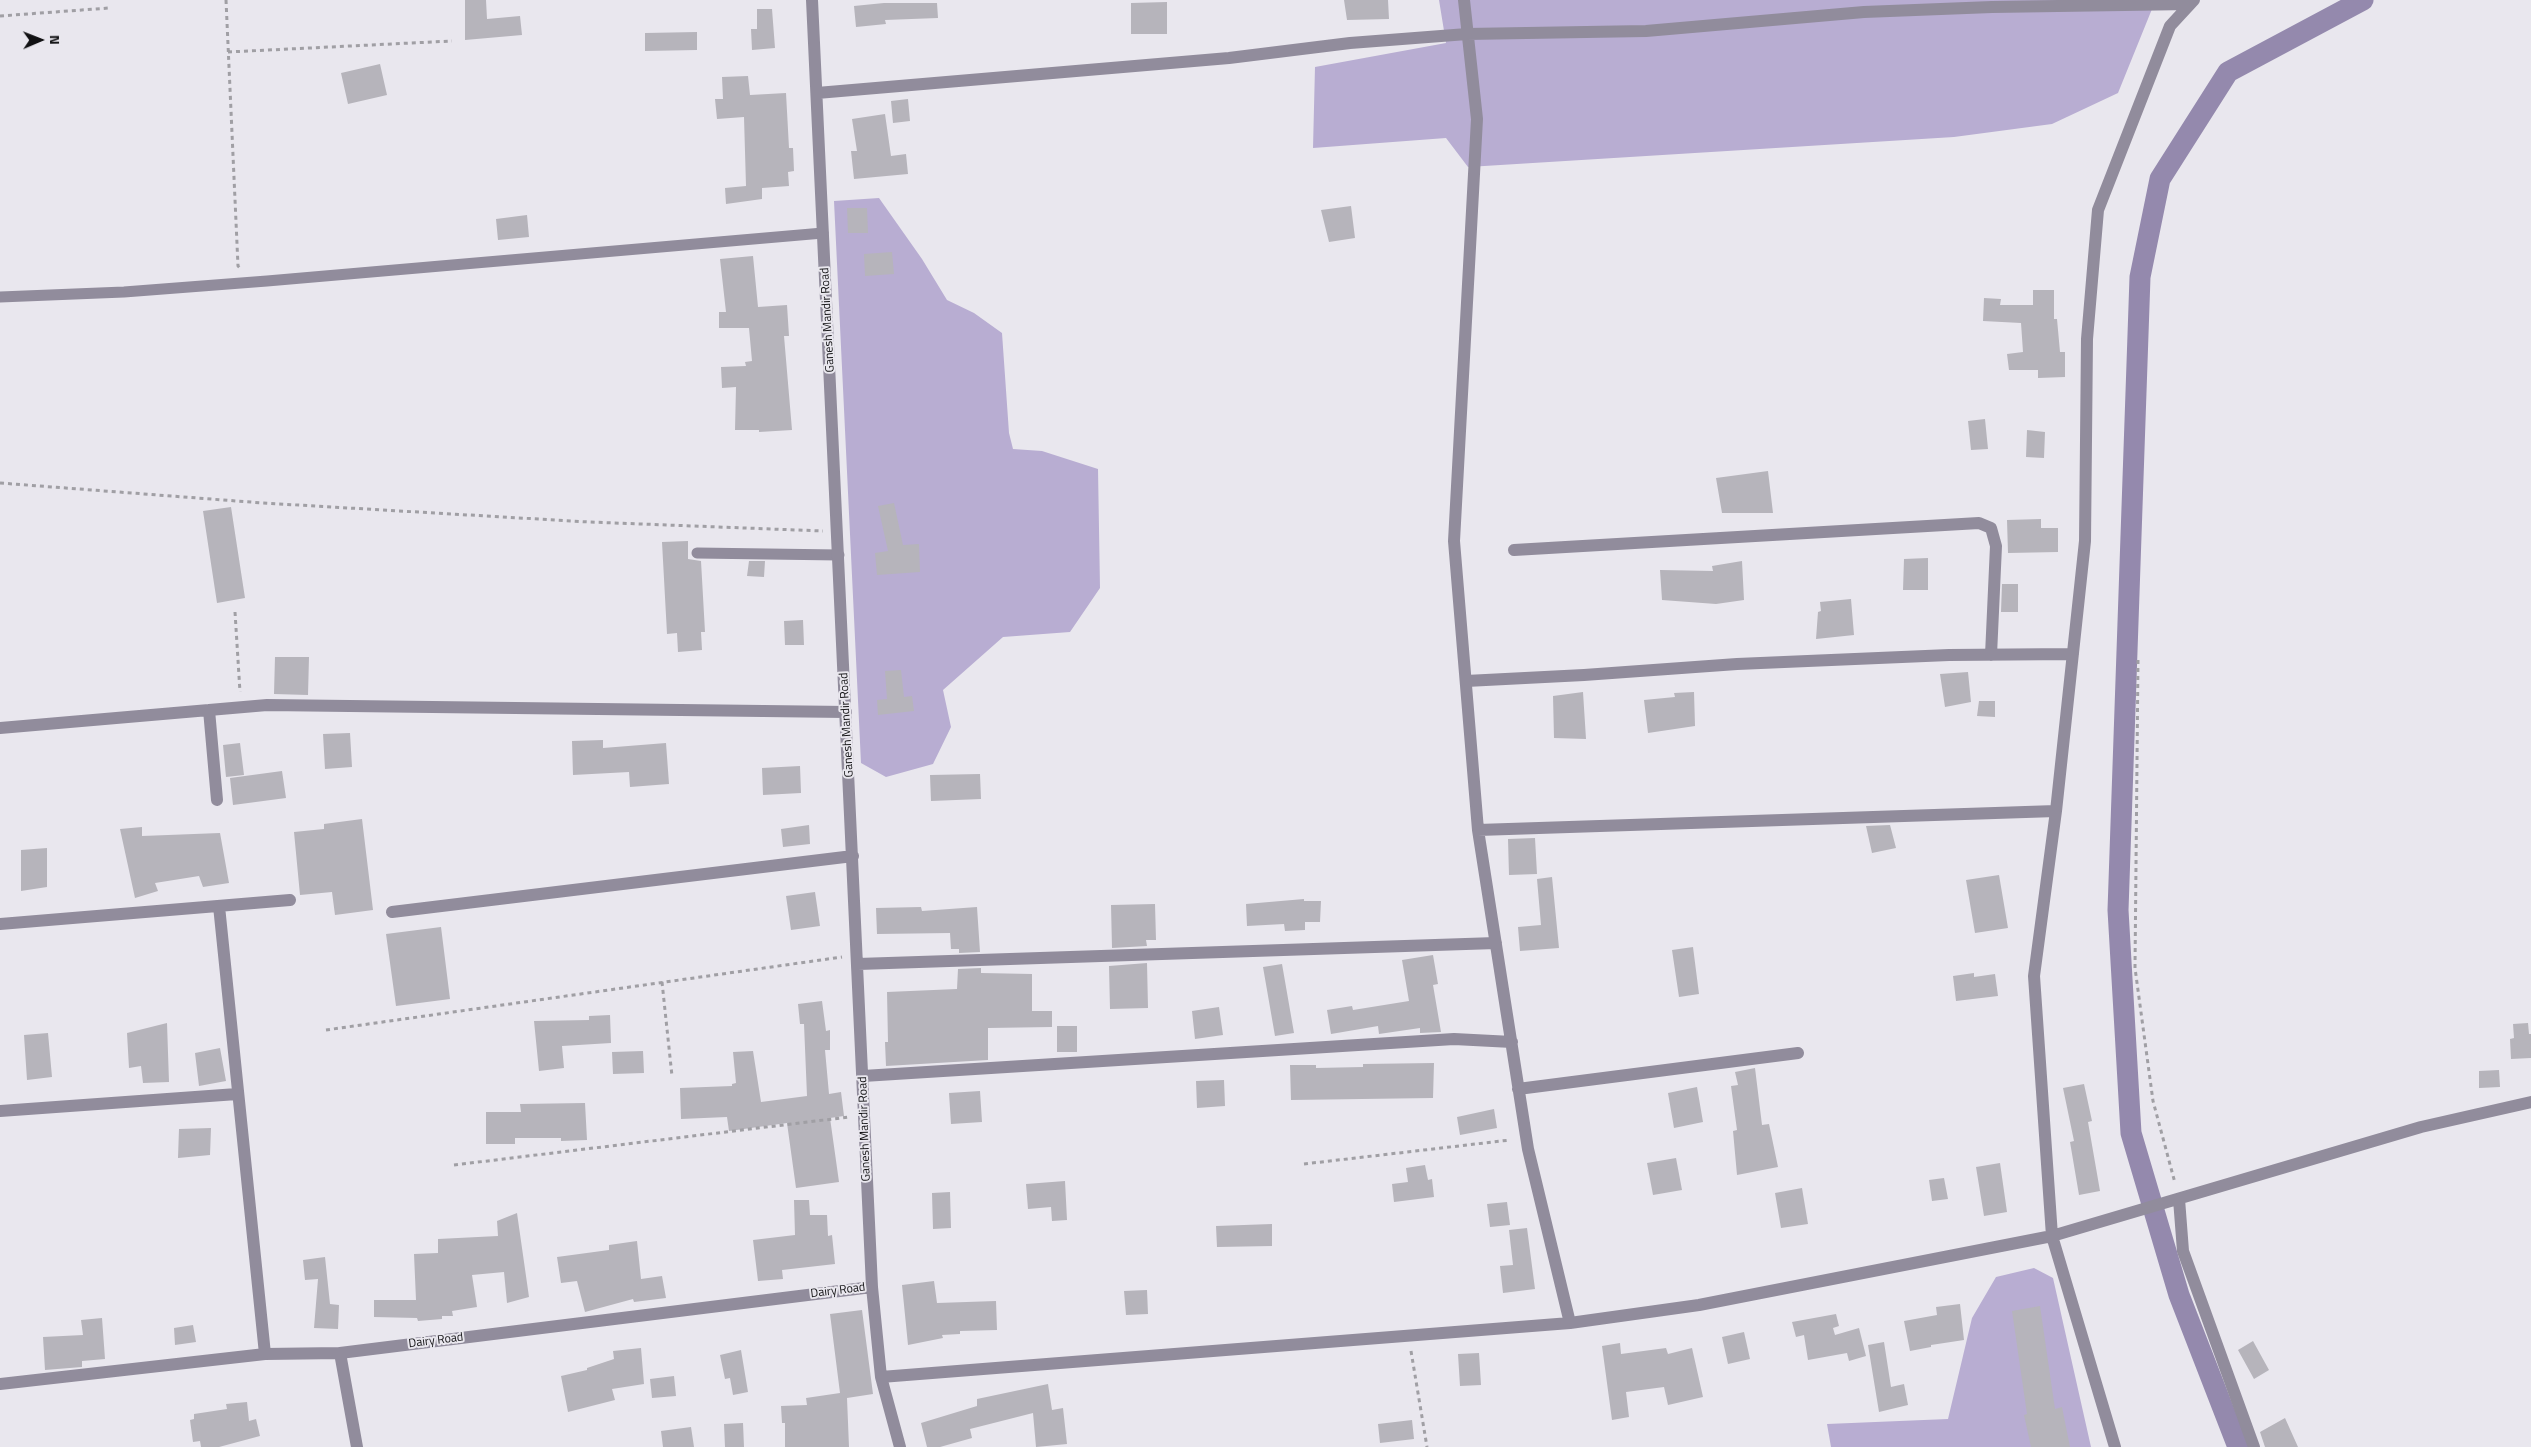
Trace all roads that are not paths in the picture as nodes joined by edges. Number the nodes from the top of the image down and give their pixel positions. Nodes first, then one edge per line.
1 (812, 0) edge
2 (1464, 0) edge
3 (2171, 2) edge
4 (2192, 2) edge
5 (1991, 3) edge
6 (1863, 6) edge
7 (1468, 34) junction
8 (817, 93) junction
9 (823, 233) junction
10 (0, 297) edge
11 (1514, 550) dead end
12 (697, 553) dead end
13 (839, 555) junction
14 (2073, 654) junction
15 (1991, 655) junction
16 (1466, 681) junction
17 (209, 710) junction
18 (846, 712) junction
19 (0, 728) edge
20 (217, 800) dead end
21 (2056, 811) junction
22 (1478, 830) junction
23 (853, 856) junction
24 (290, 900) dead end
25 (219, 906) junction
26 (392, 912) dead end
27 (0, 924) edge
28 (1496, 943) junction
29 (858, 960) junction
30 (1512, 1042) junction
31 (1798, 1053) dead end
32 (863, 1076) junction
33 (1518, 1088) junction
34 (237, 1094) junction
35 (2531, 1102) edge
36 (0, 1111) edge
37 (2173, 1201) junction
38 (2052, 1236) junction
39 (872, 1287) junction
40 (1570, 1323) junction
41 (340, 1353) junction
42 (265, 1354) junction
43 (881, 1377) junction
44 (0, 1384) edge
45 (357, 1447) edge
46 (900, 1447) edge
47 (2115, 1447) edge
48 (2254, 1447) edge

1 - 8 street, Ganesh Mandir Road
2 - 7 street
3 - 4 street
3 - 5 street
4 - 14 street
5 - 6 street
6 - 7 street
7 - 8 street
7 - 16 street
8 - 9 street, Ganesh Mandir Road
9 - 10 lane
9 - 13 street, Ganesh Mandir Road
11 - 15 street
12 - 13 lane
13 - 18 street, Ganesh Mandir Road
14 - 15 street
14 - 21 street
15 - 16 street
16 - 22 street
17 - 18 street
17 - 19 street
17 - 20 street
18 - 23 street, Ganesh Mandir Road
21 - 22 street
21 - 38 street
22 - 28 street
23 - 26 street
23 - 29 street, Ganesh Mandir Road
24 - 25 street
25 - 27 street
25 - 34 street
28 - 29 street
28 - 30 street
29 - 32 street, Ganesh Mandir Road
30 - 32 street
30 - 33 street
31 - 33 street
32 - 39 street, Ganesh Mandir Road
33 - 40 street
34 - 36 street
34 - 42 street
35 - 37 street
37 - 38 street
37 - 48 street
38 - 40 street
38 - 47 street
39 - 41 street, Dairy Road
39 - 43 street, Ganesh Mandir Road
40 - 43 street
41 - 42 street, Dairy Road
41 - 45 street
42 - 44 street, Dairy Road
43 - 46 street, Ganesh Mandir Road

